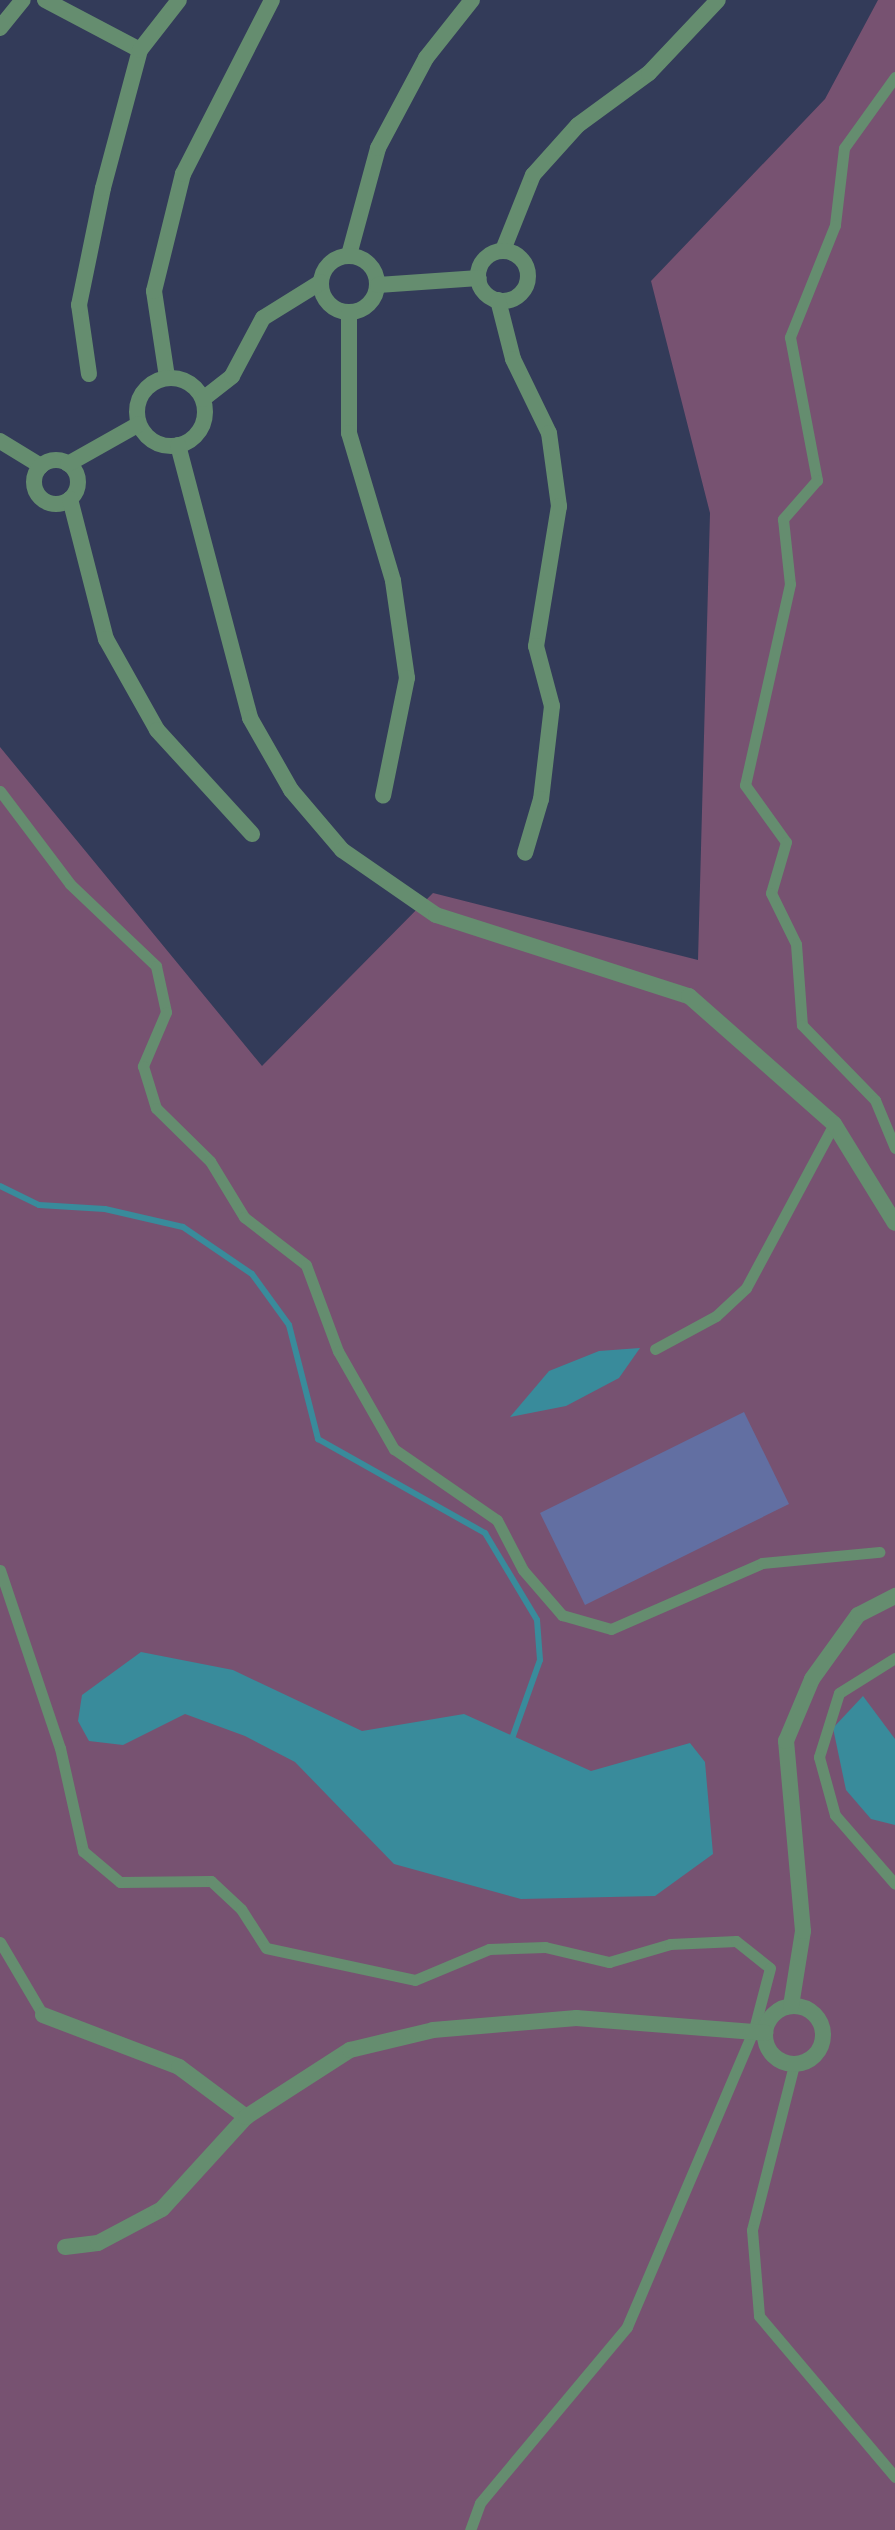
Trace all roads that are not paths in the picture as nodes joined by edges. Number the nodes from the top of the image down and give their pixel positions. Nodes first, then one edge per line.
1 (23, 0) edge
2 (45, 0) edge
3 (179, 0) edge
4 (272, 0) edge
5 (472, 0) edge
6 (718, 0) edge
7 (0, 28) edge
8 (140, 50) junction
9 (895, 77) edge
10 (503, 250) junction
11 (349, 255) junction
12 (479, 278) junction
13 (321, 282) junction
14 (378, 285) junction
15 (498, 300) junction
16 (349, 312) junction
17 (89, 374) dead end
18 (167, 377) junction
19 (203, 399) junction
20 (139, 424) junction
21 (0, 441) edge
22 (178, 445) junction
23 (68, 464) junction
24 (41, 466) junction
25 (70, 499) junction
26 (0, 791) edge
27 (383, 796) dead end
28 (252, 834) dead end
29 (525, 853) dead end
30 (834, 1124) junction
31 (895, 1148) edge
32 (895, 1223) edge
33 (655, 1349) dead end
34 (879, 1552) dead end
35 (0, 1570) edge
36 (895, 1596) edge
37 (895, 1658) edge
38 (895, 1884) edge
39 (0, 1942) edge
40 (791, 2006) junction
41 (43, 2015) joint
42 (760, 2031) junction
43 (794, 2065) junction
44 (246, 2117) junction
45 (65, 2247) dead end
46 (895, 2477) edge
47 (470, 2530) edge

1 - 7 street
2 - 8 street
3 - 8 street
4 - 18 street
5 - 11 street
6 - 10 street
8 - 17 street
9 - 31 lane
10 - 12 street
10 - 15 street
11 - 13 street
11 - 14 street
12 - 14 street
12 - 15 street
13 - 16 street
13 - 19 street
14 - 16 street
15 - 29 street
16 - 27 street
18 - 19 street
18 - 20 street
19 - 22 street
20 - 22 street
20 - 23 street
21 - 24 street
22 - 30 street
23 - 24 street
23 - 25 street
24 - 25 street
25 - 28 street
26 - 34 lane
30 - 32 street
30 - 33 lane
35 - 42 lane
36 - 40 street
37 - 38 lane
39 - 41 lane
40 - 42 street
40 - 43 street
41 - 44 street
42 - 43 street
42 - 44 street
42 - 47 lane
43 - 46 lane
44 - 45 street

